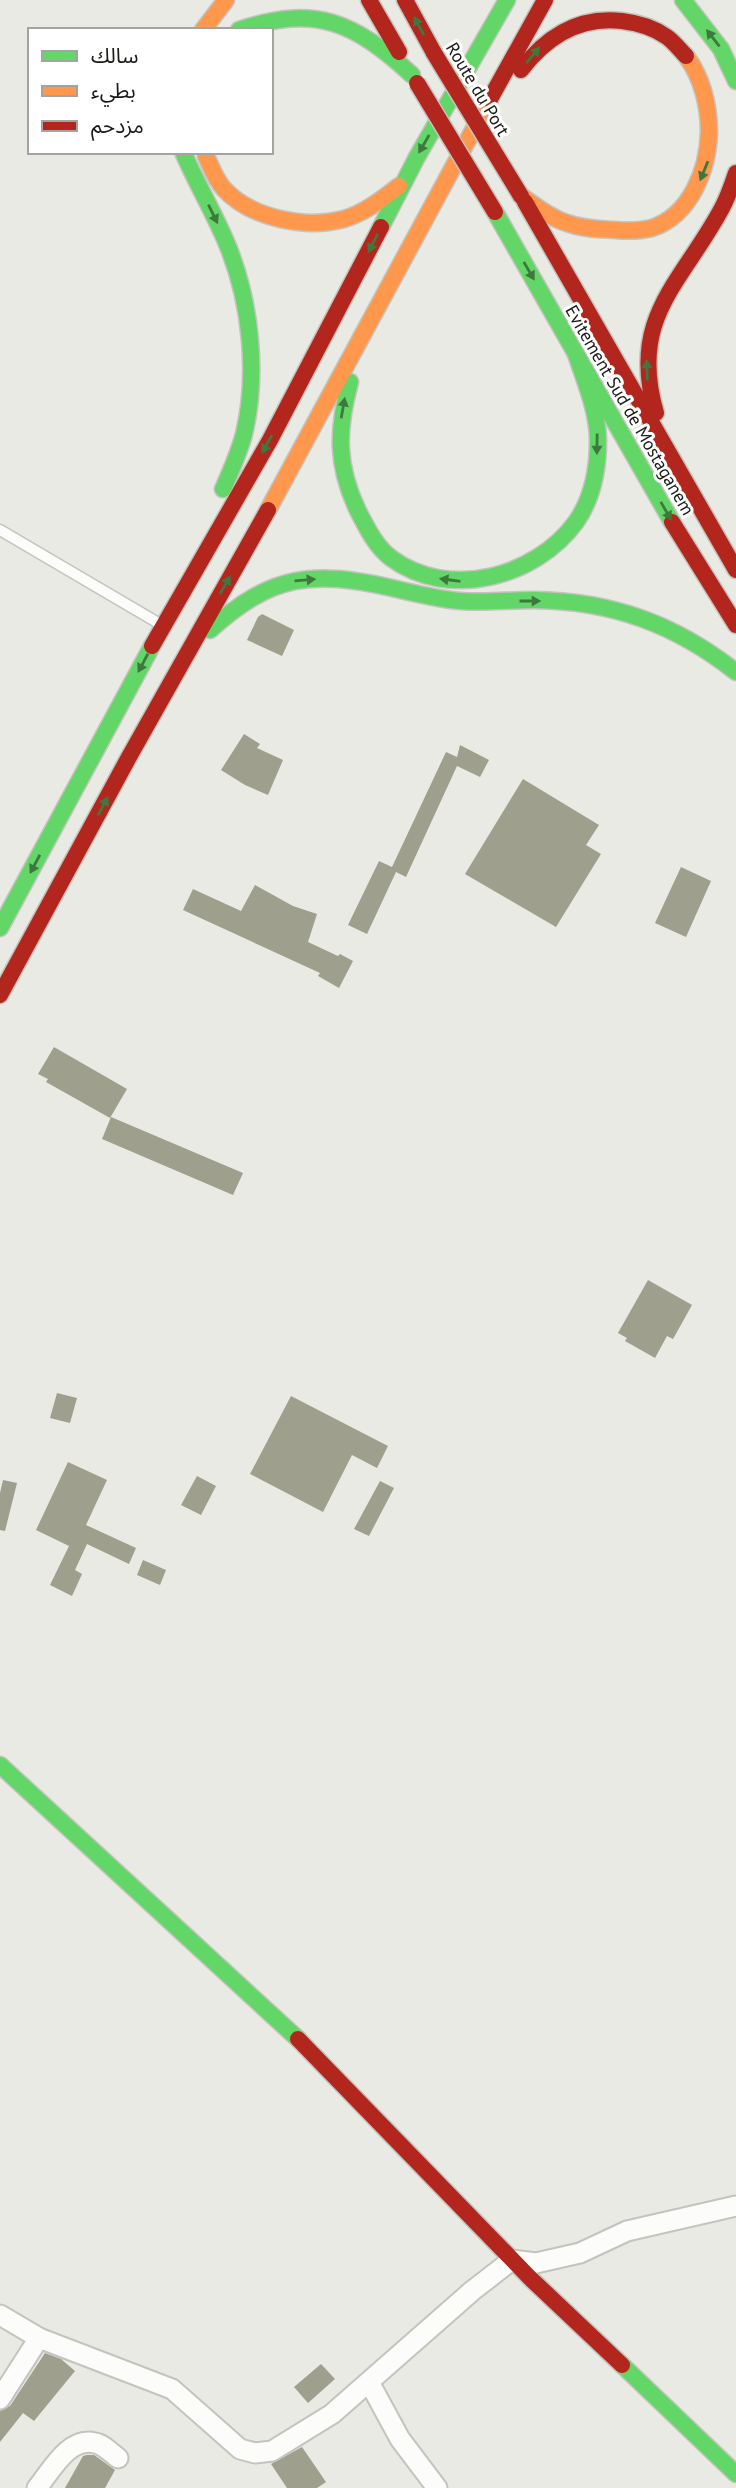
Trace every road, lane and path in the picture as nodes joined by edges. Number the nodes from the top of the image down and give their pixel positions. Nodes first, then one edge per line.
1 (226, 0) edge
2 (369, 0) edge
3 (405, 0) edge
4 (507, 0) edge
5 (545, 0) edge
6 (683, 0) edge
7 (205, 28) edge
8 (242, 28) edge
9 (415, 79) junction
10 (736, 81) edge
11 (184, 154) edge
12 (206, 154) edge
13 (451, 170) junction
14 (736, 173) edge
15 (404, 182) junction
16 (521, 196) junction
17 (363, 334) junction
18 (576, 354) junction
19 (669, 460) junction
20 (0, 530) edge
21 (736, 570) edge
22 (174, 607) junction
23 (736, 625) edge
24 (163, 626) junction
25 (187, 652) junction
26 (736, 672) edge
27 (0, 928) edge
28 (0, 995) edge
29 (0, 1765) edge
30 (736, 2206) edge
31 (512, 2260) junction
32 (0, 2315) edge
33 (39, 2338) junction
34 (369, 2382) junction
35 (0, 2399) edge
36 (118, 2458) dead end
37 (736, 2474) edge
38 (37, 2488) edge
39 (438, 2488) edge

1 - 7 main road
2 - 9 main road
16 -> 3 main road, Route du Port, bridge
4 -> 15 main road
5 - 13 main road
10 -> 6 main road
8 - 9 main road
9 -> 18 main road, Evitement Sud de Mostaganem, bridge
11 -> 22 main road
12 - 15 main road
13 -> 16 main road
13 - 17 main road
19 -> 14 main road
15 -> 22 main road
16 - 19 main road, Evitement Sud de Mostaganem
18 -> 17 main road
25 -> 17 main road
18 -> 23 main road, Evitement Sud de Mostaganem
19 - 21 main road, Evitement Sud de Mostaganem
20 - 24 lane
22 - 24 main road
24 -> 27 main road
25 -> 26 main road
28 -> 25 main road
29 - 31 main road
30 - 31 street
31 - 34 street
31 - 37 main road
32 - 33 street
33 - 34 street
33 - 35 street
34 - 39 street
36 - 38 street

